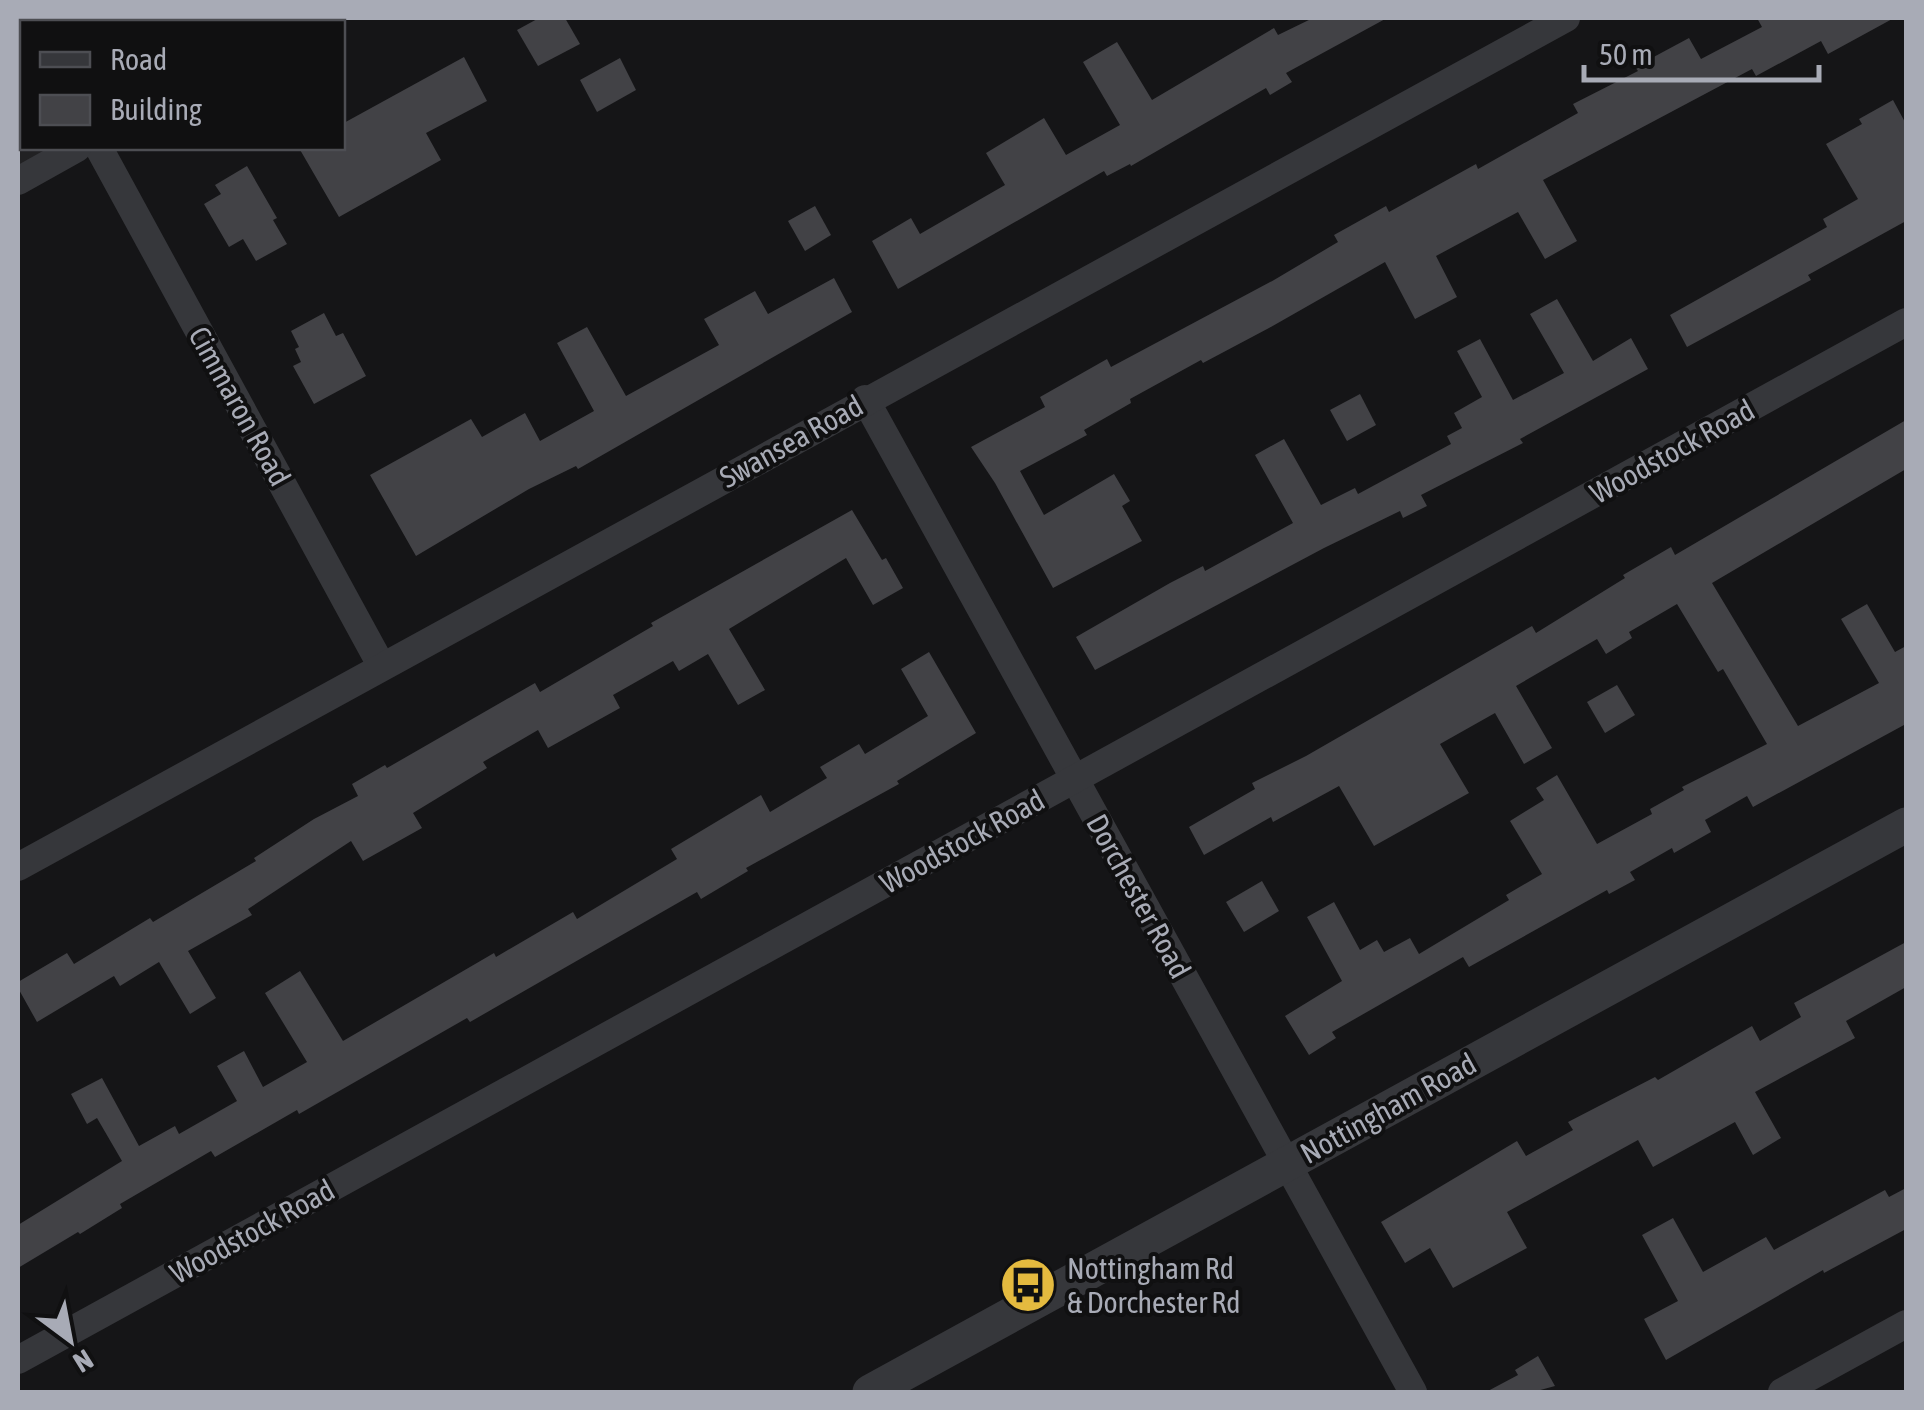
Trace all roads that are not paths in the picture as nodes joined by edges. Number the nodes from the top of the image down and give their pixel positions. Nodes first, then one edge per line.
1 (1566, 18) edge
2 (73, 150) edge
3 (100, 150) edge
4 (18, 181) edge
5 (1906, 322) edge
6 (864, 399) junction
7 (382, 665) junction
8 (1074, 778) junction
9 (1906, 825) edge
10 (18, 866) edge
11 (1287, 1162) junction
12 (1906, 1324) edge
13 (18, 1360) edge
14 (870, 1392) edge
15 (1413, 1392) edge
16 (1782, 1392) edge

1 - 6 street, Swansea Road
2 - 4 street
3 - 7 street, Cimmaron Road
5 - 8 street, Woodstock Road
6 - 7 street, Swansea Road
6 - 8 street, Dorchester Road
7 - 10 street, Swansea Road
8 - 11 street, Dorchester Road
8 - 13 street, Woodstock Road
9 - 11 street, Nottingham Road
11 - 14 street, Nottingham Road
11 - 15 street, Dorchester Road
12 - 16 street

